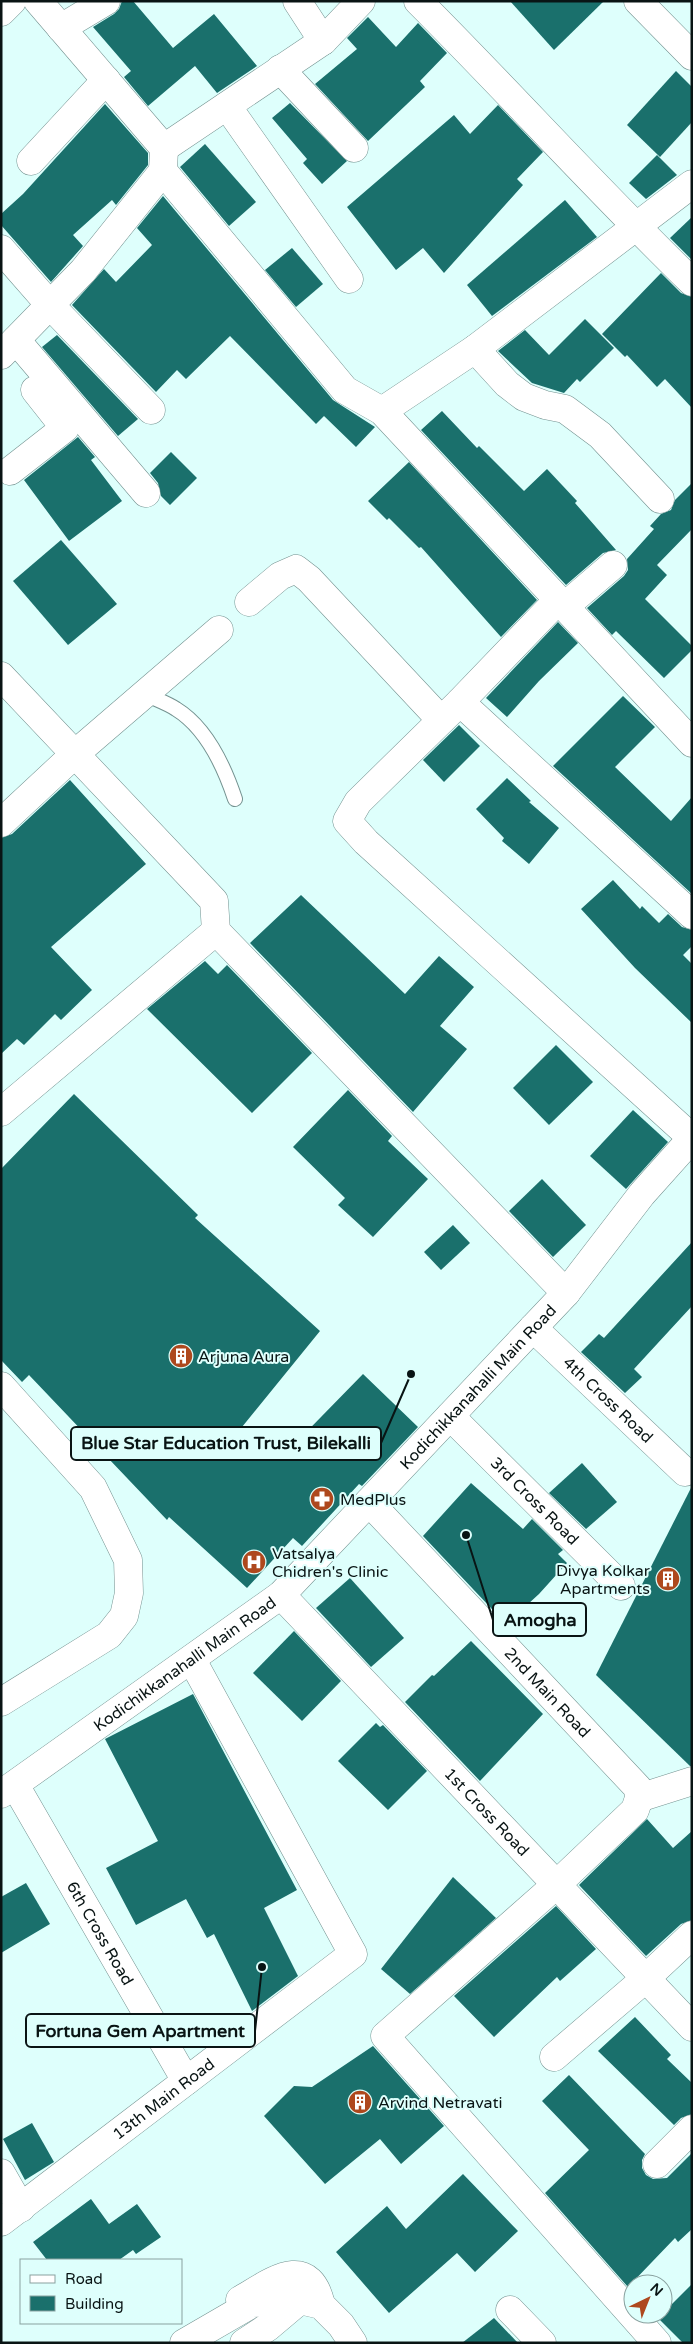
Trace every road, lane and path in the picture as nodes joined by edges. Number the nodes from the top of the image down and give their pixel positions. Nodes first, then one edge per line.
1 (12, 1) edge
2 (38, 1) edge
3 (106, 1) edge
4 (297, 1) edge
5 (362, 1) edge
6 (418, 1) edge
7 (638, 1) edge
8 (1, 12) edge
9 (61, 28) junction
10 (323, 41) junction
11 (692, 56) edge
12 (280, 70) junction
13 (106, 80) junction
14 (227, 106) junction
15 (354, 148) dead end
16 (163, 159) junction
17 (31, 161) dead end
18 (692, 184) edge
19 (636, 228) junction
20 (1, 248) edge
21 (349, 278) dead end
22 (692, 282) edge
23 (50, 305) junction
24 (7, 349) edge
25 (475, 349) junction
26 (151, 410) dead end
27 (382, 411) junction
28 (10, 471) dead end
29 (146, 493) dead end
30 (660, 499) dead end
31 (613, 565) dead end
32 (249, 602) dead end
33 (561, 604) junction
34 (219, 630) dead end
35 (1, 676) edge
36 (145, 694) junction
37 (451, 711) junction
38 (692, 743) edge
39 (76, 753) junction
40 (235, 799) dead end
41 (1, 823) edge
42 (692, 915) edge
43 (216, 931) junction
44 (1, 1112) edge
45 (692, 1138) edge
46 (566, 1292) junction
47 (533, 1328) junction
48 (1, 1386) edge
49 (450, 1416) junction
50 (685, 1472) dead end
51 (369, 1502) junction
52 (622, 1586) dead end
53 (281, 1595) junction
54 (192, 1660) junction
55 (1, 1702) edge
56 (692, 1781) edge
57 (8, 1789) edge
58 (639, 1798) junction
59 (556, 1885) junction
60 (692, 1935) edge
61 (646, 1979) junction
62 (692, 2027) edge
63 (554, 2057) dead end
64 (186, 2081) junction
65 (692, 2129) edge
66 (657, 2164) dead end
67 (1, 2173) edge
68 (11, 2215) edge
69 (247, 2301) junction
70 (310, 2303) junction
71 (510, 2310) dead end
72 (268, 2327) junction
73 (184, 2343) edge
74 (244, 2343) edge
75 (353, 2343) edge
76 (542, 2343) edge
77 (657, 2343) edge

1 - 8 street
2 - 9 street
3 - 9 street
4 - 10 street
5 - 10 street
6 - 19 street
7 - 11 street
9 - 13 street
10 - 12 street
12 - 14 street
12 - 15 street
13 - 16 street
13 - 17 street
14 - 16 street
14 - 21 street
16 - 23 street
16 - 27 street
18 - 19 street
19 - 22 street
19 - 25 street
20 - 23 street
23 - 24 street
23 - 26 street
24 - 28 street
24 - 29 street
25 - 27 street
25 - 30 street
27 - 33 street
31 - 33 street
32 - 37 street
33 - 37 street
33 - 38 street
34 - 36 street
35 - 39 street
36 - 39 street
36 - 40 lane
37 - 42 street
37 - 45 street
39 - 41 street
39 - 43 street
43 - 44 street
43 - 46 street
45 - 46 street, Kodichikkanahalli Main Road
46 - 47 street, Kodichikkanahalli Main Road
47 - 49 street, Kodichikkanahalli Main Road
47 - 50 street, 4th Cross Road
48 - 55 street
49 - 51 street, Kodichikkanahalli Main Road
49 - 52 street, 3rd Cross Road
51 - 53 street, Kodichikkanahalli Main Road
51 - 58 street, 2nd Main Road
53 - 54 street, Kodichikkanahalli Main Road
53 - 59 street, 1st Cross Road
54 - 57 street, Kodichikkanahalli Main Road
54 - 64 street, 13th Main Road
56 - 58 street
57 - 64 street, 6th Cross Road
58 - 59 street
59 - 61 street, 1st Cross Road
59 - 77 street
60 - 61 street
61 - 62 street, 1st Cross Road
61 - 63 street
64 - 68 street, 13th Main Road
65 - 66 street
67 - 68 street
69 - 70 street
69 - 72 street
69 - 73 street
70 - 72 street
70 - 75 street
71 - 76 street
72 - 74 street

